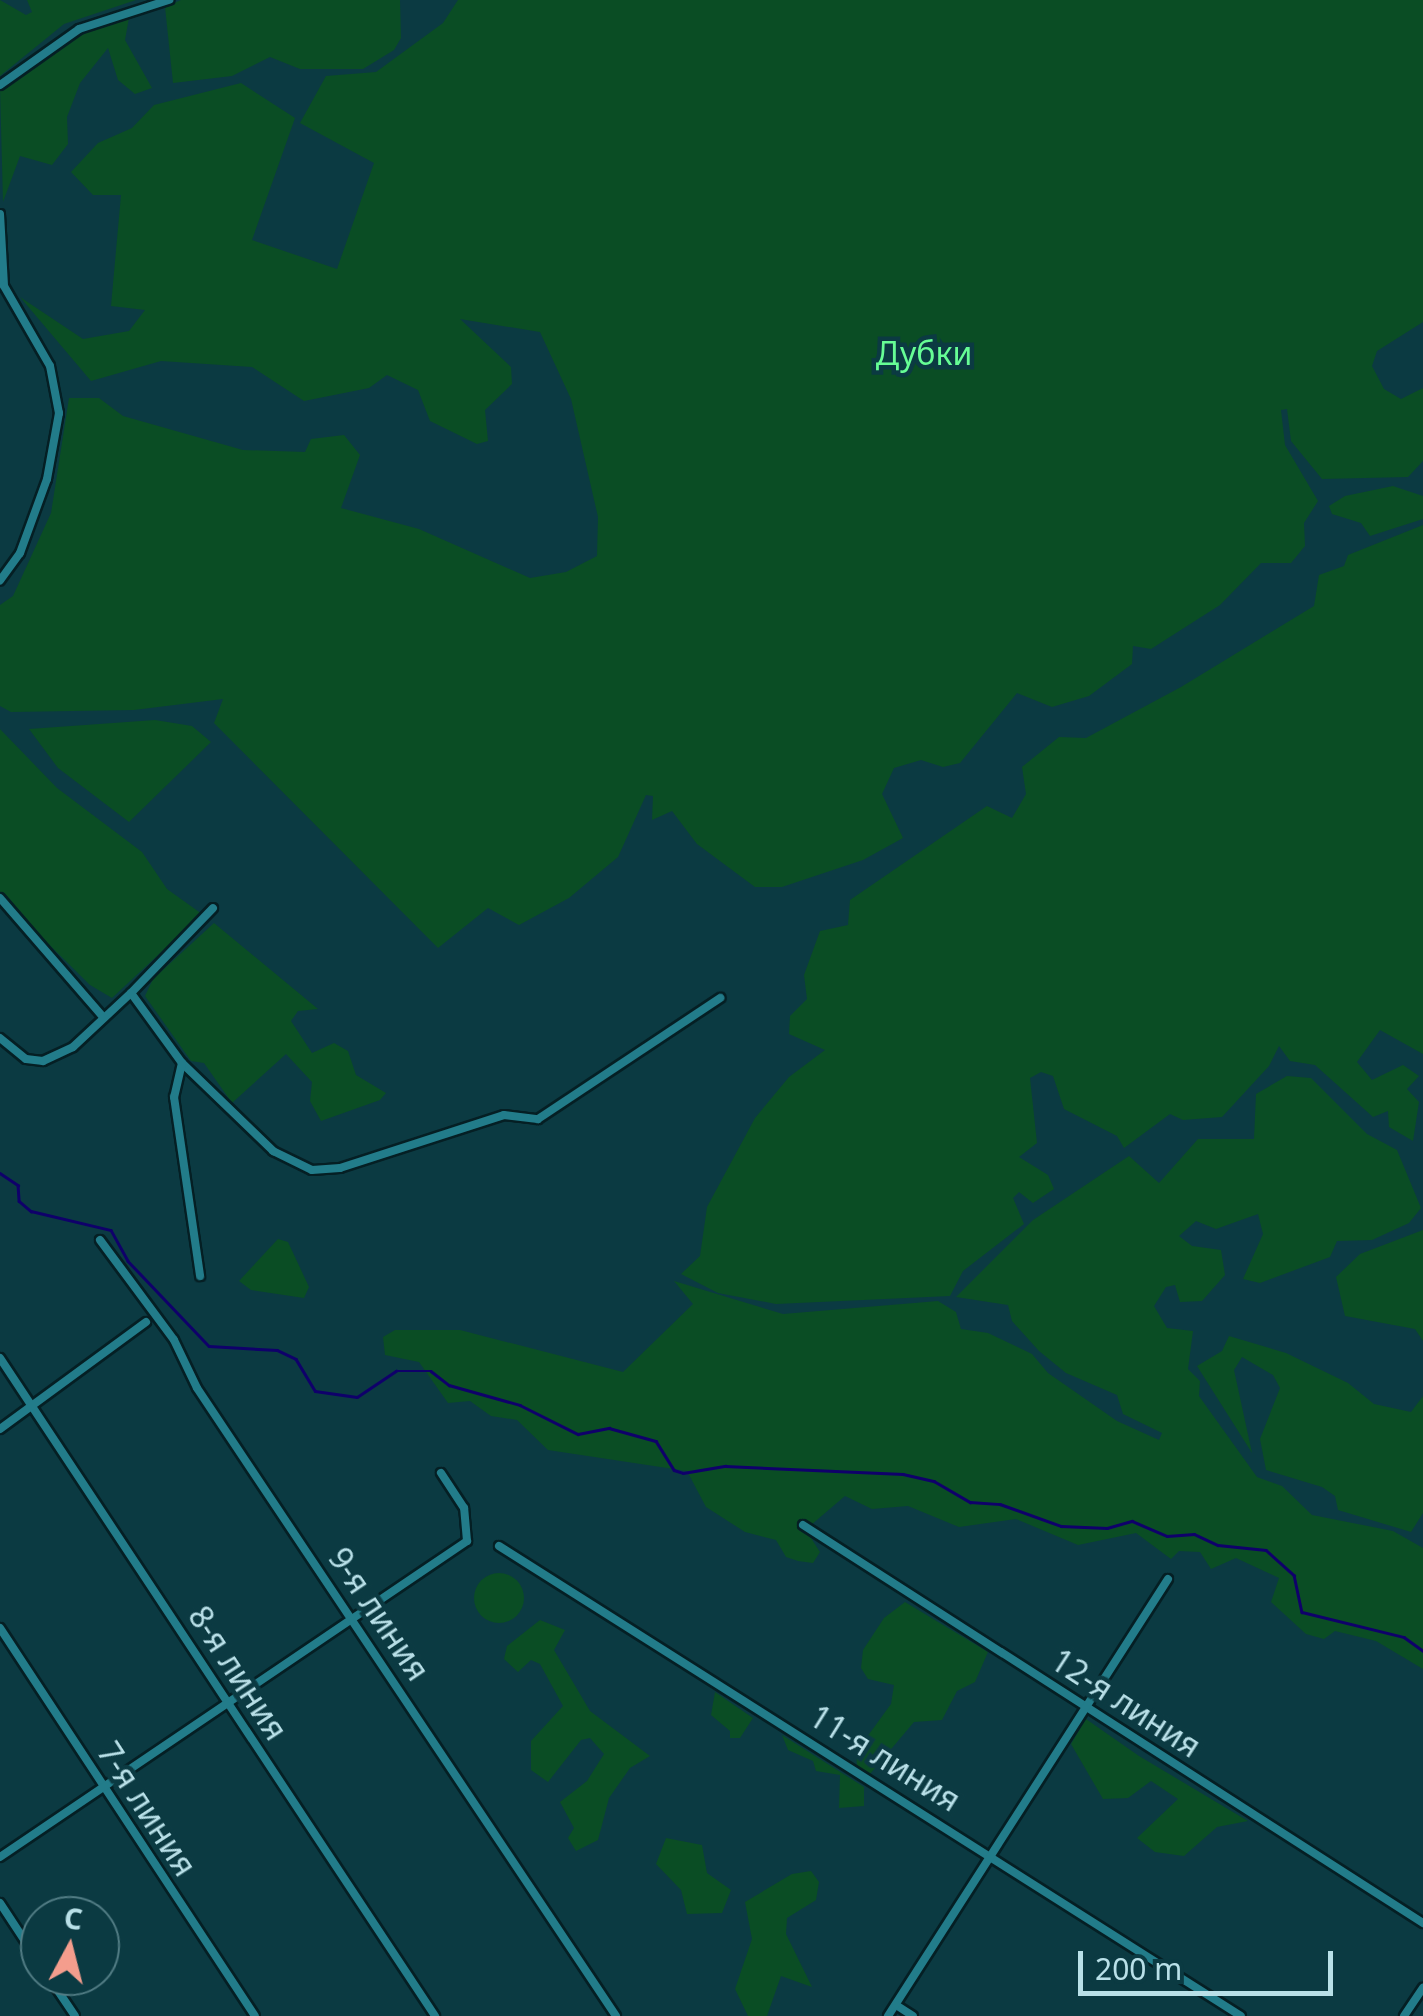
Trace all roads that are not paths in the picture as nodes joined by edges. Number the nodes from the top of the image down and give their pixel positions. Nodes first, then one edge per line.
1 (169, 0) edge
2 (0, 85) edge
3 (0, 214) edge
4 (0, 581) edge
5 (0, 898) edge
6 (214, 908) dead end
7 (131, 994) junction
8 (720, 998) dead end
9 (103, 1017) junction
10 (0, 1038) edge
11 (182, 1063) junction
12 (100, 1240) dead end
13 (200, 1276) dead end
14 (146, 1322) dead end
15 (0, 1358) edge
16 (32, 1406) junction
17 (0, 1428) edge
18 (441, 1472) dead end
19 (803, 1525) dead end
20 (499, 1546) dead end
21 (1168, 1579) dead end
22 (354, 1619) junction
23 (0, 1628) edge
24 (228, 1704) junction
25 (1084, 1706) junction
26 (103, 1787) junction
27 (990, 1855) junction
28 (0, 1857) edge
29 (0, 1903) edge
30 (1423, 1923) edge
31 (20, 1934) edge
32 (1423, 1988) edge
33 (896, 2005) junction
34 (255, 2016) edge
35 (435, 2016) edge
36 (616, 2016) edge
37 (888, 2016) edge
38 (913, 2016) edge
39 (1241, 2016) edge
40 (1404, 2016) edge

1 - 2 street
3 - 4 street
5 - 9 street
6 - 7 street
7 - 9 street
7 - 11 street
8 - 11 street
9 - 10 street
11 - 13 street
12 - 22 street, 9-я линия
14 - 16 street
15 - 16 street, 8-я линия
16 - 17 street
16 - 24 street, 8-я линия
18 - 22 street
19 - 25 street, 12-я линия
20 - 27 street, 11-я линия
21 - 25 street
22 - 24 street
22 - 36 street, 9-я линия
23 - 26 street, 7-я линия
24 - 26 street
24 - 35 street, 8-я линия
25 - 27 street
25 - 30 street, 12-я линия
26 - 28 street
26 - 34 street, 7-я линия
27 - 33 street
27 - 39 street, 11-я линия
29 - 31 street
32 - 40 street
33 - 37 street
33 - 38 street

